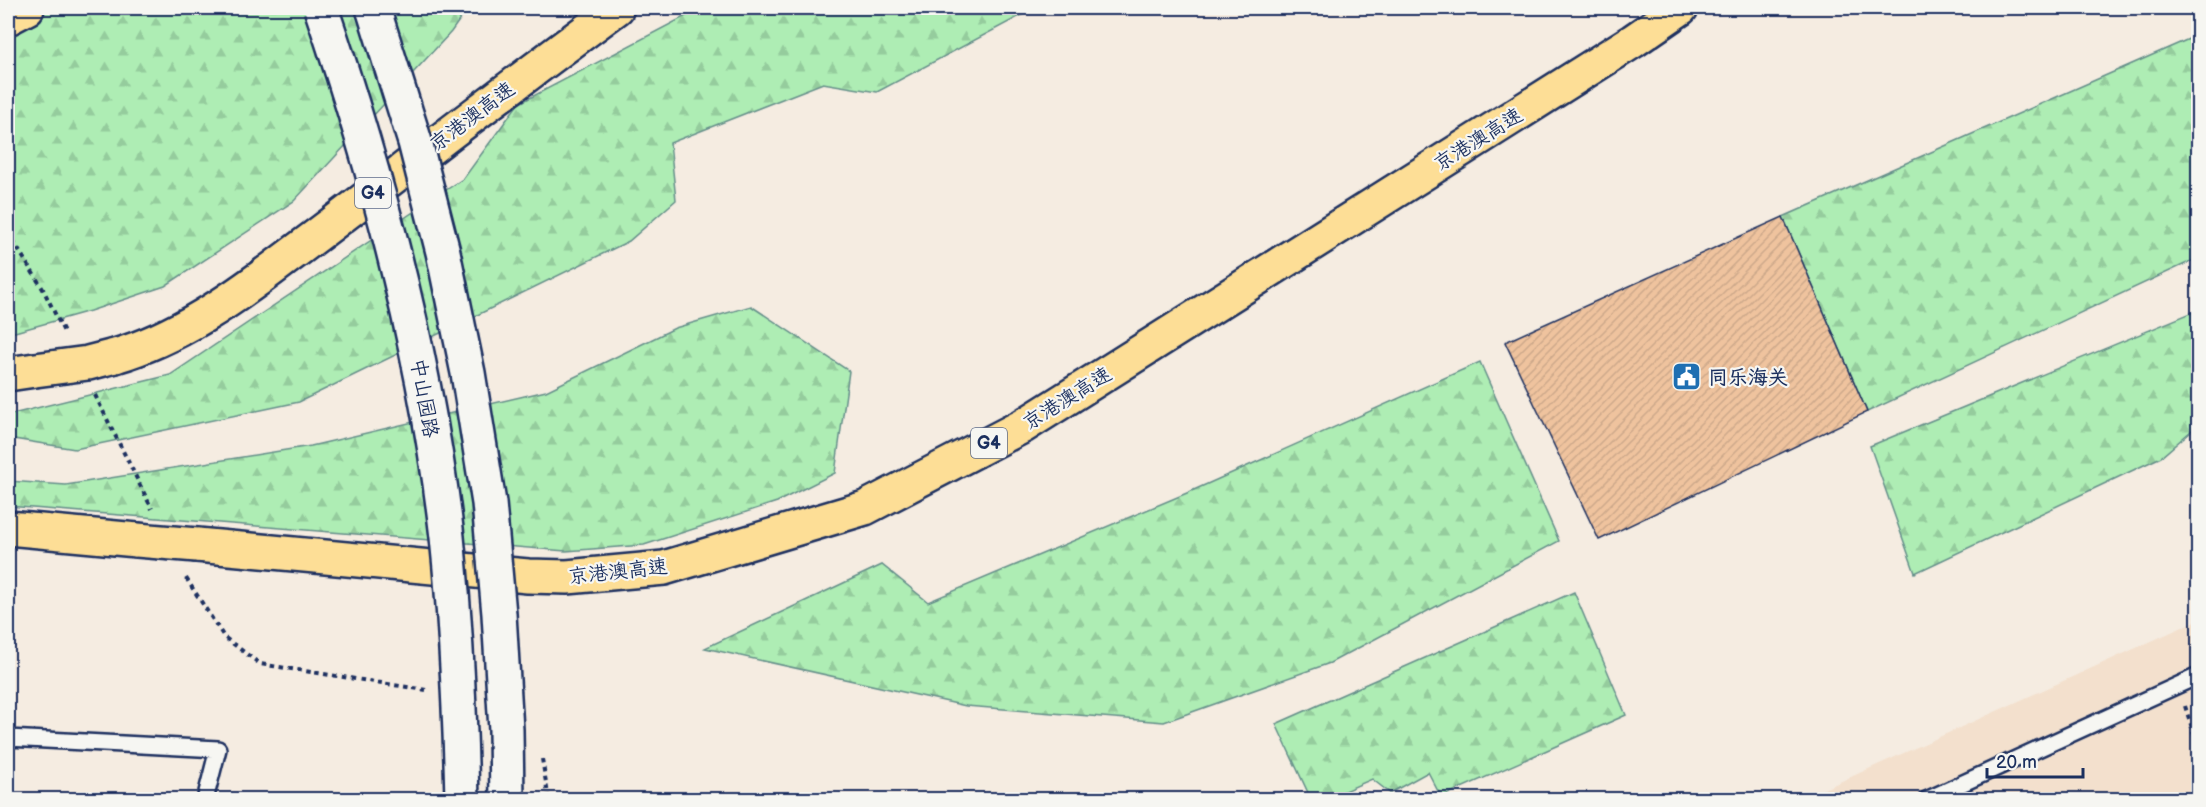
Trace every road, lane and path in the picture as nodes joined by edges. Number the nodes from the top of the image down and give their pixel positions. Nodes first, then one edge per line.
1 (27, 8) edge
2 (321, 8) edge
3 (373, 8) edge
4 (617, 8) edge
5 (1682, 8) edge
6 (8, 18) edge
7 (21, 372) edge
8 (8, 528) edge
9 (2199, 676) edge
10 (2178, 686) junction
11 (8, 738) edge
12 (2199, 747) edge
13 (206, 800) edge
14 (462, 800) edge
15 (507, 800) edge
16 (1926, 800) edge

1 - 6 highway
2 - 14 main road, 中山园路, bridge
3 - 15 main road, bridge
4 - 7 highway, 京港澳高速 / G4, bridge
5 - 8 highway, 京港澳高速 / G4, bridge
9 - 10 lane
10 - 12 path
10 - 16 lane
11 - 13 lane

